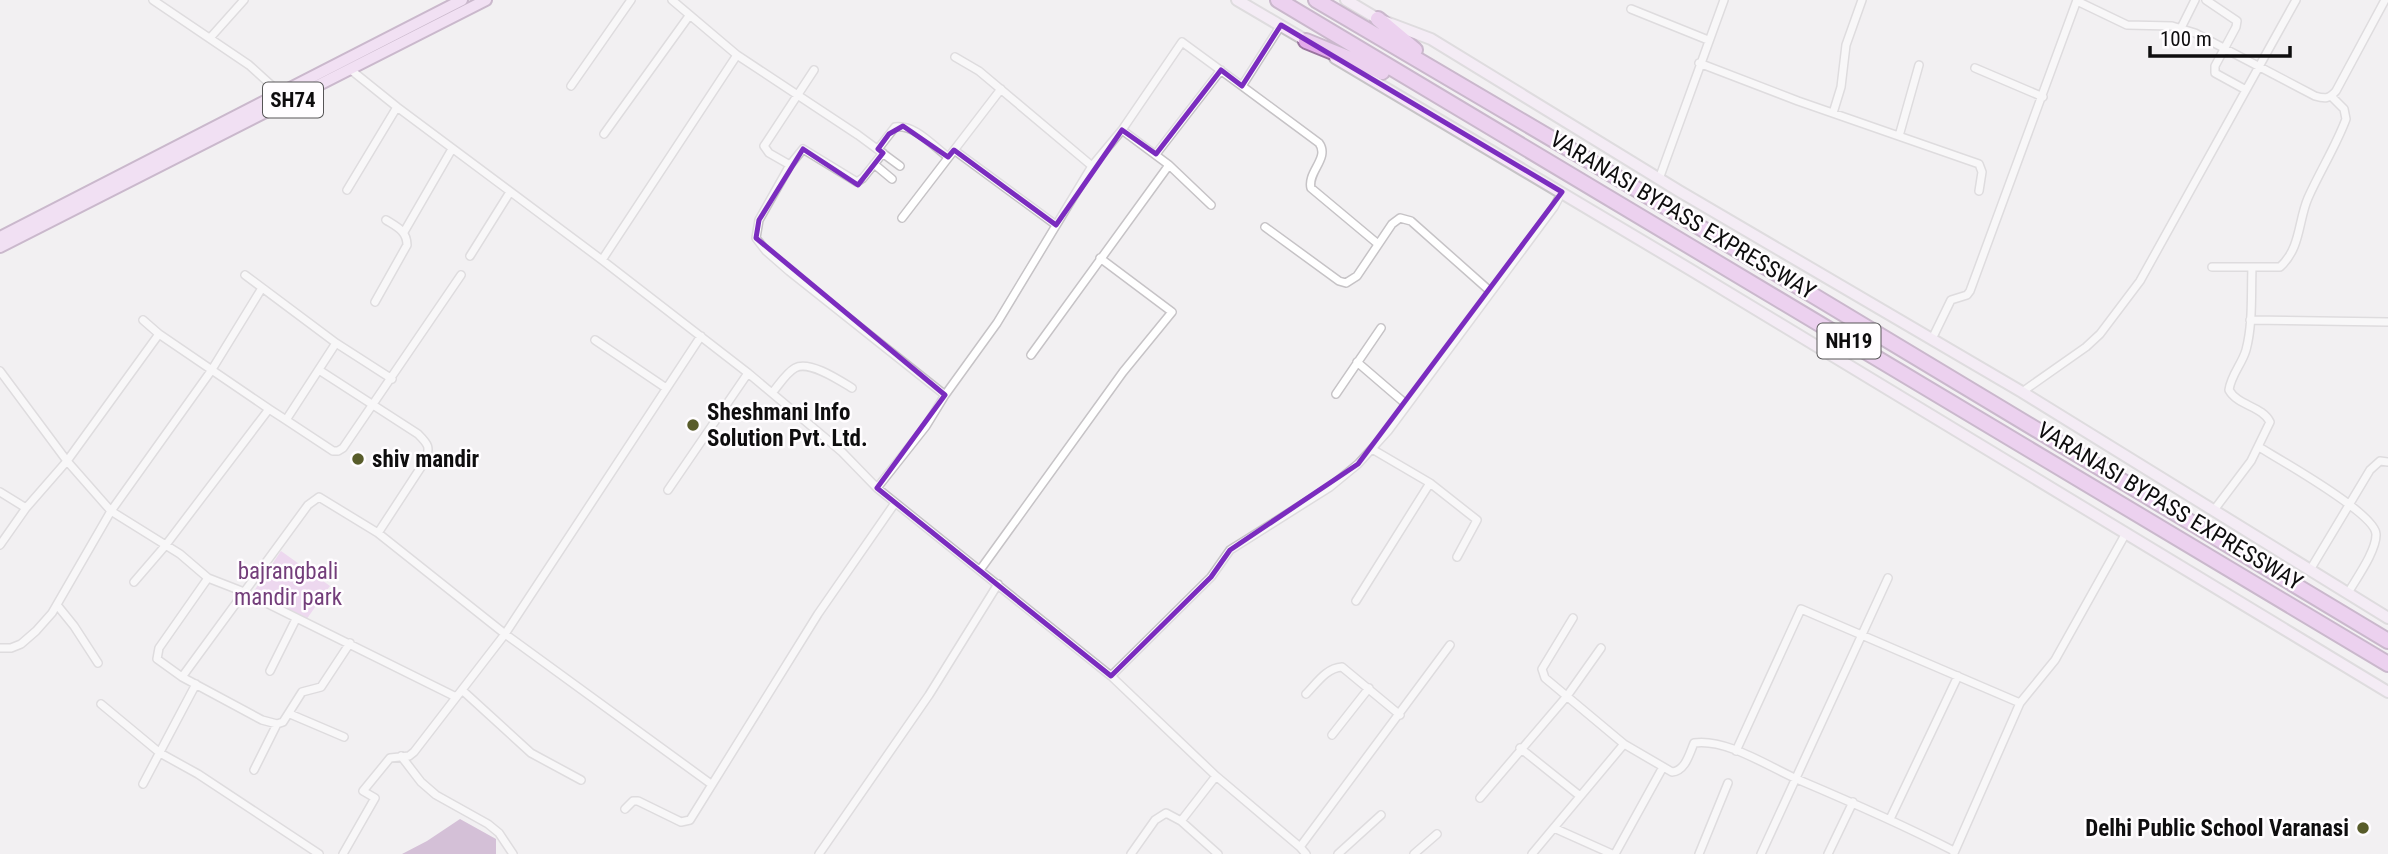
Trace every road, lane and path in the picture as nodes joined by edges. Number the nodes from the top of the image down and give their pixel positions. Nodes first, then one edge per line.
1 (153, 0) edge
2 (244, 0) edge
3 (462, 0) edge
4 (486, 0) edge
5 (631, 0) edge
6 (672, 0) edge
7 (1237, 0) edge
8 (1278, 0) edge
9 (1346, 0) edge
10 (1724, 0) edge
11 (1862, 0) edge
12 (2077, 0) edge
13 (2195, 0) edge
14 (2207, 0) edge
15 (2296, 0) edge
16 (2385, 0) edge
17 (1318, 1) edge
18 (1630, 9) dead end
19 (689, 16) junction
20 (1378, 19) junction
21 (1281, 25) junction
22 (2181, 28) junction
23 (210, 38) junction
24 (1708, 40) junction
25 (1306, 41) junction
26 (2223, 48) junction
27 (737, 55) junction
28 (955, 57) dead end
29 (1699, 63) junction
30 (1919, 65) dead end
31 (2259, 66) junction
32 (1975, 68) dead end
33 (351, 70) junction
34 (814, 70) dead end
35 (1221, 70) junction
36 (1446, 76) junction
37 (571, 86) dead end
38 (1242, 86) junction
39 (1001, 89) junction
40 (2246, 90) junction
41 (279, 93) junction
42 (2331, 96) junction
43 (797, 97) junction
44 (2043, 97) junction
45 (1444, 100) junction
46 (289, 102) junction
47 (397, 107) junction
48 (1833, 113) junction
49 (1122, 130) junction
50 (604, 134) dead end
51 (1899, 136) junction
52 (452, 149) junction
53 (954, 150) junction
54 (880, 151) junction
55 (1156, 155) junction
56 (948, 158) junction
57 (874, 164) junction
58 (790, 165) junction
59 (1169, 165) junction
60 (901, 166) dead end
61 (1092, 166) junction
62 (1658, 178) junction
63 (892, 179) dead end
64 (348, 190) dead end
65 (1979, 191) dead end
66 (510, 192) junction
67 (1562, 192) junction
68 (1211, 205) dead end
69 (902, 218) dead end
70 (386, 220) dead end
71 (1056, 225) junction
72 (1265, 227) dead end
73 (404, 232) junction
74 (0, 237) edge
75 (1378, 244) junction
76 (0, 247) edge
77 (470, 256) dead end
78 (1100, 258) junction
79 (602, 260) junction
80 (2212, 267) dead end
81 (2252, 268) junction
82 (245, 275) dead end
83 (461, 275) dead end
84 (262, 288) junction
85 (1491, 292) junction
86 (375, 302) dead end
87 (143, 320) dead end
88 (2250, 320) junction
89 (2388, 322) edge
90 (1381, 328) dead end
91 (159, 334) junction
92 (701, 335) junction
93 (1932, 339) junction
94 (595, 340) dead end
95 (336, 343) junction
96 (1031, 355) dead end
97 (1357, 362) junction
98 (319, 370) junction
99 (0, 371) edge
100 (211, 371) junction
101 (748, 373) junction
102 (392, 379) junction
103 (666, 388) junction
104 (852, 388) dead end
105 (2022, 392) junction
106 (772, 393) junction
107 (1336, 394) dead end
108 (945, 395) junction
109 (372, 405) junction
110 (1407, 405) junction
111 (269, 409) junction
112 (286, 420) junction
113 (2259, 447) junction
114 (1371, 449) junction
115 (67, 461) junction
116 (2388, 462) edge
117 (1430, 483) junction
118 (877, 488) junction
119 (668, 490) dead end
120 (0, 492) edge
121 (895, 503) junction
122 (2350, 504) junction
123 (26, 508) junction
124 (2214, 510) junction
125 (111, 512) junction
126 (378, 533) junction
127 (2126, 533) junction
128 (0, 545) edge
129 (165, 547) junction
130 (1457, 557) dead end
131 (981, 570) junction
132 (2310, 570) junction
133 (208, 578) junction
134 (1888, 578) dead end
135 (134, 582) dead end
136 (998, 584) junction
137 (244, 592) junction
138 (2347, 593) junction
139 (1356, 601) dead end
140 (57, 605) junction
141 (296, 618) junction
142 (1573, 618) dead end
143 (2388, 618) edge
144 (505, 634) junction
145 (1861, 635) junction
146 (2388, 641) edge
147 (351, 643) junction
148 (1450, 645) dead end
149 (0, 648) edge
150 (1601, 648) dead end
151 (98, 663) dead end
152 (2388, 664) edge
153 (270, 671) dead end
154 (1111, 676) junction
155 (1958, 676) junction
156 (182, 677) junction
157 (197, 684) junction
158 (1369, 688) junction
159 (2388, 692) edge
160 (459, 693) junction
161 (1307, 694) dead end
162 (1567, 696) junction
163 (2020, 703) junction
164 (101, 704) dead end
165 (290, 714) junction
166 (1400, 715) junction
167 (277, 724) junction
168 (1332, 736) dead end
169 (344, 737) dead end
170 (1624, 744) junction
171 (1520, 748) junction
172 (1736, 751) junction
173 (160, 753) junction
174 (401, 756) junction
175 (1663, 767) junction
176 (254, 770) dead end
177 (1216, 776) junction
178 (1797, 779) junction
179 (581, 780) dead end
180 (1728, 783) dead end
181 (144, 784) dead end
182 (711, 784) junction
183 (1580, 796) junction
184 (1480, 798) dead end
185 (1853, 802) junction
186 (625, 809) dead end
187 (1381, 815) dead end
188 (1890, 819) junction
189 (1181, 821) junction
190 (1554, 828) junction
191 (1437, 834) dead end
192 (1300, 847) junction
193 (1954, 853) edge
194 (319, 854) edge
195 (344, 854) edge
196 (513, 854) edge
197 (818, 854) edge
198 (1131, 854) edge
199 (1218, 854) edge
200 (1306, 854) edge
201 (1338, 854) edge
202 (1414, 854) edge
203 (1532, 854) edge
204 (1613, 854) edge
205 (1699, 854) edge
206 (1761, 854) edge
207 (1828, 854) edge

1 - 23 street
2 - 23 street
3 - 41 main road, SH74
4 - 33 main road, SH74
5 - 37 street
6 - 19 street
7 - 21 street
8 - 45 highway, VARANASI BYPASS EXPRESSWAY / NH19
9 - 20 street
10 - 24 street
11 - 48 street
12 - 22 street
12 - 44 street
13 - 22 street
14 - 26 street
15 - 31 street
16 - 42 street
17 - 36 highway, VARANASI BYPASS EXPRESSWAY / NH19
18 - 24 street
19 - 27 street
19 - 50 street
20 - 36 highway
20 - 62 street
21 - 25 street
21 - 38 street
22 - 26 street
23 - 41 street
24 - 29 street
25 - 45 highway
25 - 67 street
26 - 31 street
26 - 40 street
27 - 43 street
27 - 79 street
28 - 39 street
29 - 48 street
29 - 62 street
30 - 51 street
31 - 40 street
31 - 42 street
32 - 44 street
33 - 46 main road, SH74
33 - 47 street
34 - 43 street
35 - 38 street
35 - 49 street
35 - 55 street
36 - 146 highway, VARANASI BYPASS EXPRESSWAY / NH19
38 - 75 street
39 - 53 street
39 - 61 street
40 - 105 street
41 - 46 street
41 - 74 main road, SH74
42 - 81 street
43 - 54 street
43 - 58 street
44 - 93 street
45 - 152 highway, VARANASI BYPASS EXPRESSWAY / NH19
46 - 76 main road, SH74
47 - 52 street
47 - 64 street
48 - 51 street
49 - 55 street
49 - 61 street
51 - 65 street
52 - 66 street
52 - 73 street
53 - 56 street
53 - 71 street
54 - 56 street
54 - 57 street
54 - 60 street
55 - 59 street
56 - 69 street
57 - 58 street
57 - 63 street
58 - 108 street
59 - 68 street
59 - 78 street
61 - 71 street
62 - 93 street
66 - 77 street
66 - 79 street
67 - 85 street
67 - 127 street
70 - 73 street
71 - 108 street
72 - 75 street
73 - 86 street
75 - 85 street
78 - 96 street
78 - 131 street
79 - 92 street
80 - 81 street
81 - 88 street
82 - 84 street
83 - 102 street
84 - 95 street
84 - 100 street
85 - 110 street
87 - 91 street
88 - 89 street
88 - 113 street
90 - 97 street
91 - 100 street
91 - 115 street
92 - 101 street
92 - 103 street
93 - 105 street
94 - 103 street
95 - 98 street
95 - 102 street
97 - 107 street
97 - 110 street
98 - 109 street
98 - 112 street
99 - 115 street
100 - 111 street
100 - 125 street
101 - 106 street
101 - 119 street
102 - 109 street
103 - 144 street
104 - 106 street
105 - 124 street
106 - 118 street
108 - 118 street
109 - 112 street
109 - 126 street
110 - 114 street
111 - 112 street
111 - 129 street
113 - 122 street
113 - 124 street
114 - 117 street
114 - 154 street
115 - 123 street
115 - 125 street
116 - 122 street
117 - 130 street
117 - 139 street
118 - 121 street
120 - 123 street
121 - 131 street
121 - 182 street
122 - 132 street
122 - 138 street
123 - 128 street
124 - 132 street
125 - 129 street
125 - 140 street
126 - 137 street
126 - 144 street
127 - 159 street
127 - 163 street
129 - 133 street
129 - 135 street
131 - 136 street
132 - 138 street
133 - 137 street
133 - 156 street
134 - 145 street
136 - 154 street
136 - 197 street
137 - 141 street
137 - 156 street
138 - 143 street
140 - 149 street
140 - 151 street
141 - 147 street
141 - 153 street
142 - 162 street
144 - 160 street
144 - 182 street
145 - 155 street
145 - 172 street
145 - 178 street
147 - 160 street
147 - 165 street
148 - 166 street
150 - 162 street
154 - 177 street
155 - 163 street
155 - 188 street
156 - 157 street
157 - 167 street
157 - 173 street
158 - 161 street
158 - 166 street
158 - 168 street
160 - 174 street
160 - 179 street
162 - 170 street
162 - 171 street
163 - 193 street
164 - 173 street
165 - 167 street
165 - 169 street
166 - 192 street
167 - 176 street
170 - 175 street
170 - 183 street
171 - 183 street
171 - 184 street
172 - 175 street
172 - 178 street
173 - 181 street
173 - 194 street
174 - 195 street
174 - 196 street
175 - 204 street
177 - 189 street
177 - 192 street
178 - 185 street
178 - 206 street
180 - 205 street
182 - 186 street
183 - 190 street
185 - 188 street
185 - 207 street
187 - 201 street
188 - 193 street
189 - 198 street
189 - 199 street
190 - 203 street
190 - 204 street
191 - 202 street
192 - 200 street

